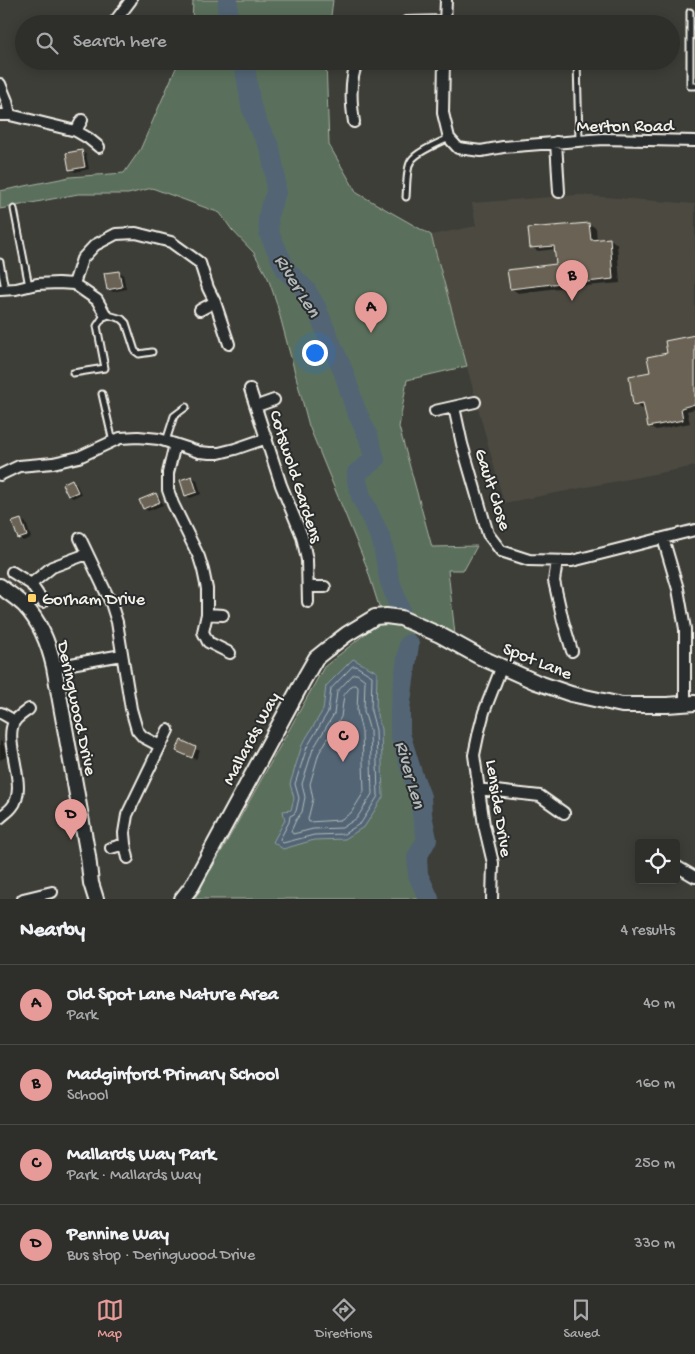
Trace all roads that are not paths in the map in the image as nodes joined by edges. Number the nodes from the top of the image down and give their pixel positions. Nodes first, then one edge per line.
1 (131, 0) edge
2 (446, 0) edge
3 (690, 12) dead end
4 (120, 15) edge
5 (445, 15) edge
6 (354, 70) edge
7 (444, 70) edge
8 (577, 70) edge
9 (0, 84) edge
10 (695, 86) edge
11 (5, 115) edge
12 (82, 120) dead end
13 (354, 122) dead end
14 (76, 131) junction
15 (449, 138) junction
16 (579, 140) junction
17 (695, 141) edge
18 (556, 142) junction
19 (99, 147) dead end
20 (559, 192) dead end
21 (406, 197) dead end
22 (14, 209) dead end
23 (0, 262) edge
24 (74, 284) junction
25 (28, 286) junction
26 (3, 289) edge
27 (215, 302) junction
28 (200, 310) dead end
29 (105, 314) junction
30 (229, 344) dead end
31 (152, 352) dead end
32 (73, 373) dead end
33 (250, 389) dead end
34 (102, 394) dead end
35 (274, 400) dead end
36 (474, 402) dead end
37 (186, 406) dead end
38 (257, 406) junction
39 (454, 407) junction
40 (435, 411) dead end
41 (267, 438) junction
42 (113, 442) junction
43 (170, 443) junction
44 (0, 475) edge
45 (695, 530) edge
46 (80, 538) dead end
47 (663, 538) junction
48 (87, 554) junction
49 (558, 561) junction
50 (12, 572) dead end
51 (31, 584) junction
52 (308, 587) junction
53 (325, 587) dead end
54 (1, 590) edge
55 (43, 602) dead end
56 (308, 602) dead end
57 (207, 614) junction
58 (223, 615) dead end
59 (375, 617) joint
60 (572, 651) dead end
61 (230, 653) dead end
62 (122, 655) junction
63 (502, 666) junction
64 (54, 667) junction
65 (690, 703) edge
66 (29, 709) dead end
67 (1, 713) edge
68 (15, 721) junction
69 (168, 730) dead end
70 (160, 746) junction
71 (478, 789) junction
72 (564, 813) dead end
73 (0, 818) edge
74 (125, 844) junction
75 (111, 848) dead end
76 (128, 858) dead end
77 (680, 870) edge
78 (695, 877) edge
79 (91, 883) junction
80 (52, 892) dead end
81 (23, 899) edge
82 (96, 899) edge
83 (103, 899) edge
84 (182, 899) edge
85 (492, 899) edge

1 - 4 street
2 - 5 street
3 - 10 lane
6 - 13 street
7 - 15 street
8 - 16 lane
9 - 11 street
11 - 14 street
12 - 14 street
14 - 19 street
15 - 18 street, Merton Road
15 - 21 lane
16 - 17 street, Merton Road
16 - 18 street, Merton Road
18 - 20 street, Merton Road
22 - 25 lane
23 - 26 lane
24 - 25 street
24 - 27 street
24 - 29 street
25 - 26 street
27 - 28 street
27 - 30 street
29 - 31 lane
29 - 32 lane
33 - 38 street, Cotswold Gardens
34 - 42 lane
35 - 38 street, Cotswold Gardens
36 - 39 street
37 - 43 lane
38 - 41 street, Cotswold Gardens
39 - 40 street
39 - 49 street, Gault Close
41 - 43 street
41 - 52 street, Cotswold Gardens
42 - 43 street
42 - 44 street
43 - 57 street
45 - 47 street, Gault Close
46 - 48 street
47 - 49 street, Gault Close
47 - 65 street
48 - 51 street
48 - 62 street
49 - 60 street
50 - 51 street
51 - 55 street
52 - 53 street
52 - 56 street, Cotswold Gardens
54 - 64 street, Deringwood Drive
57 - 58 street
57 - 61 street
59 - 63 street, Spot Lane
59 - 84 street, Mallards Way
62 - 64 street
62 - 70 street
63 - 65 street, Spot Lane
63 - 71 street, Lenside Drive
64 - 79 street, Deringwood Drive
66 - 68 street
67 - 68 street
68 - 73 street
69 - 70 street
70 - 74 street
71 - 72 street
71 - 85 street, Lenside Drive
74 - 75 street
74 - 76 street
77 - 78 street
79 - 82 street, Deringwood Drive
79 - 83 street, Deringwood Drive
80 - 81 street

